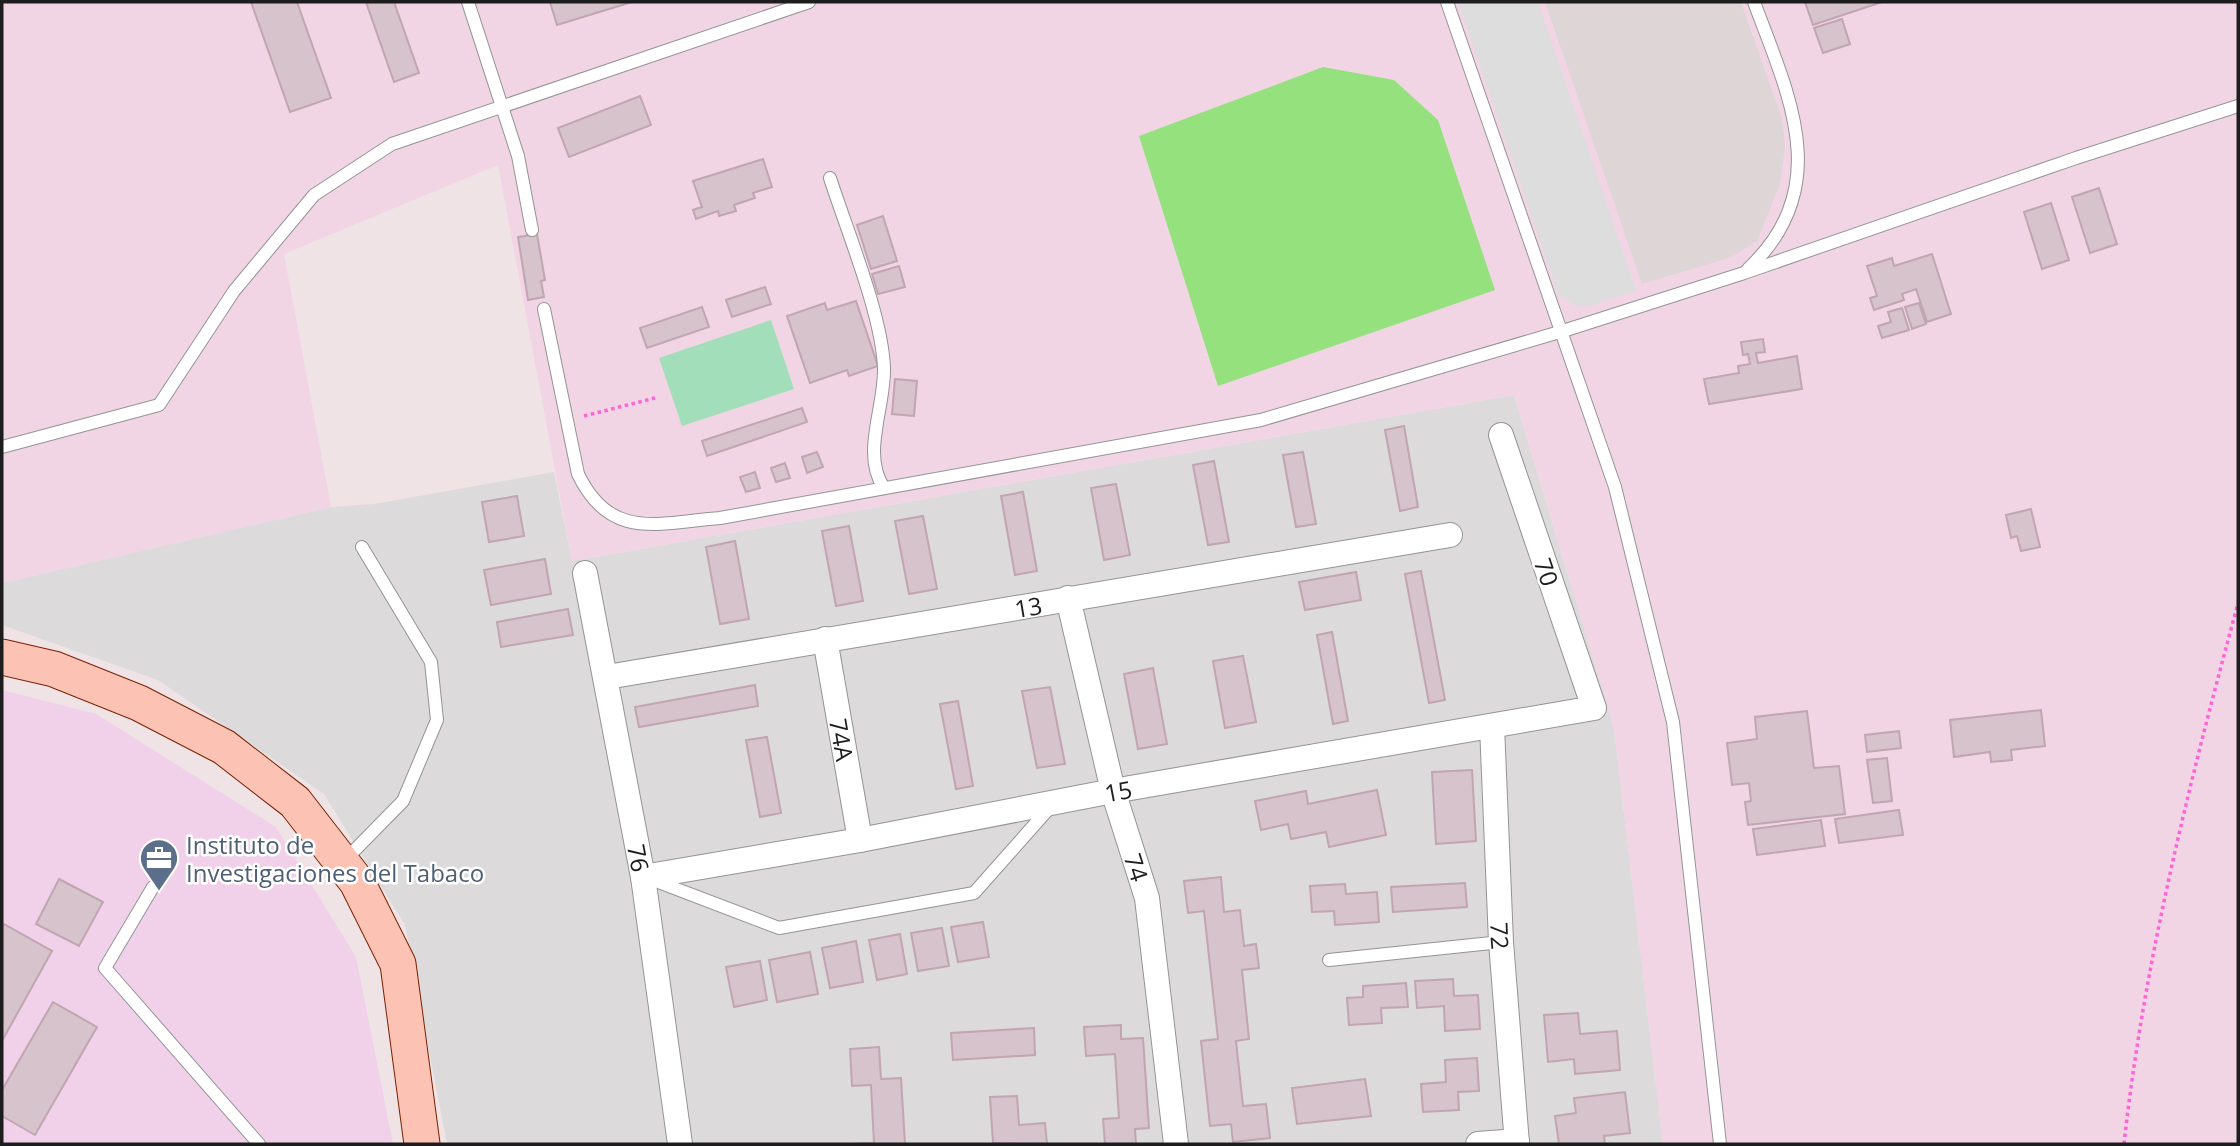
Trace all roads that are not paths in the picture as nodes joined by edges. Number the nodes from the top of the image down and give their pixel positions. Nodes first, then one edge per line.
1 (468, 2) edge
2 (808, 2) edge
3 (1447, 2) edge
4 (1754, 2) edge
5 (501, 106) junction
6 (2238, 106) edge
7 (830, 178) dead end
8 (532, 230) dead end
9 (1744, 273) junction
10 (544, 309) dead end
11 (1563, 331) junction
12 (1501, 435) dead end
13 (2, 447) edge
14 (884, 488) junction
15 (1450, 535) dead end
16 (362, 547) dead end
17 (585, 573) dead end
18 (1068, 598) junction
19 (825, 639) junction
20 (2, 657) edge
21 (607, 677) junction
22 (1594, 709) joint
23 (1492, 726) junction
24 (1113, 791) junction
25 (1055, 802) junction
26 (860, 840) junction
27 (342, 863) junction
28 (643, 877) junction
29 (153, 887) dead end
30 (1501, 942) junction
31 (1329, 960) dead end
32 (1517, 1142) edge
33 (259, 1144) edge
34 (422, 1144) edge
35 (680, 1144) edge
36 (1176, 1144) edge
37 (1478, 1144) edge
38 (1720, 1144) edge

1 - 5 lane
2 - 5 lane
3 - 11 lane
4 - 9 lane
5 - 8 lane
5 - 13 lane
6 - 9 lane
7 - 14 lane
9 - 11 lane
10 - 14 lane
11 - 14 lane
11 - 38 lane
12 - 22 street, 70
15 - 18 street, 13
16 - 27 lane
17 - 21 street, 76
18 - 19 street, 13
18 - 24 street, 74
19 - 21 street, 13
19 - 26 street, 74A
20 - 27 street
21 - 28 street, 76
22 - 23 street, 15
23 - 24 street, 15
23 - 30 street, 72
24 - 25 street, 15
24 - 36 street, 74
25 - 26 street, 15
25 - 28 lane
26 - 28 street, 15
27 - 34 street
28 - 35 street, 76
29 - 33 lane
30 - 31 lane
30 - 32 street, 72
32 - 37 street

